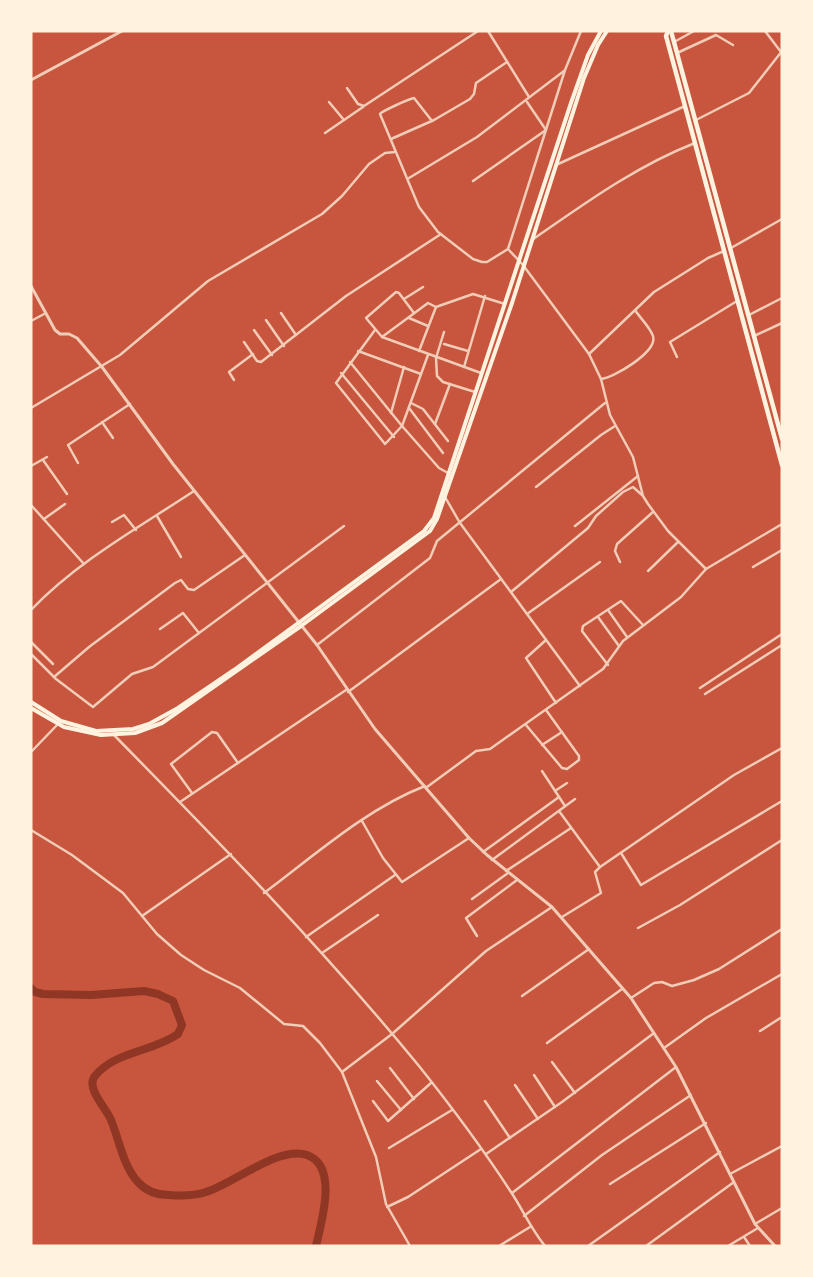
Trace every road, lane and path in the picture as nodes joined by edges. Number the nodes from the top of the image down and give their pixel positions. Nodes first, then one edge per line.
1 (122, 31) edge
2 (478, 31) edge
3 (488, 31) edge
4 (581, 31) edge
5 (601, 31) edge
6 (607, 31) edge
7 (669, 31) edge
8 (694, 31) edge
9 (765, 31) edge
10 (674, 42) junction
11 (733, 45) dead end
12 (781, 52) edge
13 (677, 53) junction
14 (507, 62) junction
15 (565, 70) junction
16 (31, 80) edge
17 (347, 88) dead end
18 (529, 97) junction
19 (329, 102) dead end
20 (527, 102) dead end
21 (364, 106) junction
22 (686, 106) junction
23 (344, 120) junction
24 (695, 120) junction
25 (432, 121) junction
26 (546, 130) junction
27 (325, 133) dead end
28 (391, 139) junction
29 (696, 142) junction
30 (395, 152) junction
31 (555, 166) junction
32 (409, 178) junction
33 (473, 180) dead end
34 (782, 219) edge
35 (441, 234) junction
36 (531, 241) junction
37 (508, 249) junction
38 (728, 250) junction
39 (520, 261) junction
40 (524, 265) junction
41 (31, 286) edge
42 (423, 286) dead end
43 (485, 296) junction
44 (782, 298) edge
45 (404, 299) junction
46 (738, 300) junction
47 (506, 304) junction
48 (436, 307) junction
49 (635, 310) junction
50 (281, 313) dead end
51 (414, 313) junction
52 (46, 314) junction
53 (749, 315) junction
54 (408, 318) junction
55 (266, 320) dead end
56 (31, 321) edge
57 (782, 323) edge
58 (428, 326) junction
59 (254, 330) dead end
60 (375, 330) junction
61 (444, 332) dead end
62 (296, 335) junction
63 (754, 336) junction
64 (382, 337) junction
65 (244, 342) dead end
66 (444, 344) dead end
67 (284, 346) junction
68 (358, 351) junction
69 (419, 351) junction
70 (468, 351) junction
71 (253, 354) junction
72 (589, 354) junction
73 (272, 355) junction
74 (428, 355) junction
75 (677, 356) dead end
76 (436, 358) junction
77 (350, 362) junction
78 (102, 367) junction
79 (404, 367) junction
80 (464, 367) junction
81 (341, 373) junction
82 (481, 373) junction
83 (421, 374) junction
84 (601, 379) junction
85 (234, 380) dead end
86 (450, 384) junction
87 (475, 392) junction
88 (606, 402) junction
89 (411, 403) junction
90 (130, 404) junction
91 (31, 408) edge
92 (409, 408) junction
93 (391, 413) junction
94 (102, 422) junction
95 (435, 424) junction
96 (402, 426) junction
97 (615, 426) junction
98 (394, 437) junction
99 (113, 438) dead end
100 (782, 439) edge
101 (448, 440) dead end
102 (443, 453) dead end
103 (47, 457) dead end
104 (43, 460) junction
105 (78, 464) dead end
106 (782, 465) edge
107 (31, 466) edge
108 (448, 473) junction
109 (638, 476) junction
110 (536, 487) dead end
111 (194, 491) junction
112 (67, 494) dead end
113 (643, 496) junction
114 (445, 497) junction
115 (65, 504) dead end
116 (31, 506) edge
117 (653, 512) junction
118 (157, 516) junction
119 (44, 519) junction
120 (112, 522) dead end
121 (460, 523) junction
122 (782, 524) edge
123 (344, 526) dead end
124 (575, 526) dead end
125 (136, 530) junction
126 (678, 542) junction
127 (782, 550) edge
128 (244, 555) junction
129 (181, 557) dead end
130 (600, 562) dead end
131 (620, 562) dead end
132 (84, 564) junction
133 (753, 567) dead end
134 (706, 569) junction
135 (648, 571) dead end
136 (502, 579) junction
137 (266, 583) junction
138 (511, 592) junction
139 (31, 610) edge
140 (608, 610) junction
141 (527, 614) junction
142 (597, 616) junction
143 (300, 624) junction
144 (643, 625) junction
145 (160, 629) dead end
146 (199, 633) junction
147 (782, 634) edge
148 (627, 637) junction
149 (546, 640) junction
150 (31, 642) edge
151 (782, 644) edge
152 (317, 645) junction
153 (619, 646) junction
154 (31, 654) edge
155 (53, 664) dead end
156 (608, 665) junction
157 (54, 677) junction
158 (580, 686) junction
159 (700, 688) dead end
160 (347, 691) junction
161 (705, 694) dead end
162 (31, 702) edge
163 (556, 703) junction
164 (31, 708) edge
165 (546, 710) junction
166 (59, 723) junction
167 (526, 724) junction
168 (562, 732) junction
169 (114, 735) junction
170 (542, 745) junction
171 (782, 748) edge
172 (31, 752) edge
173 (238, 763) junction
174 (542, 771) dead end
175 (567, 783) dead end
176 (427, 786) junction
177 (555, 791) junction
178 (192, 794) junction
179 (559, 797) junction
180 (575, 799) dead end
181 (782, 800) edge
182 (180, 802) junction
183 (565, 806) junction
184 (559, 811) junction
185 (362, 820) junction
186 (571, 828) junction
187 (31, 830) edge
188 (469, 838) junction
189 (782, 840) edge
190 (483, 852) junction
191 (621, 853) junction
192 (231, 854) junction
193 (492, 860) junction
194 (600, 867) junction
195 (507, 872) junction
196 (395, 875) junction
197 (517, 880) junction
198 (264, 893) junction
199 (472, 899) dead end
200 (552, 907) junction
201 (378, 915) dead end
202 (142, 916) junction
203 (562, 917) junction
204 (638, 928) dead end
205 (782, 929) edge
206 (477, 936) dead end
207 (306, 937) junction
208 (589, 950) junction
209 (322, 953) junction
210 (782, 974) edge
211 (622, 989) junction
212 (522, 996) dead end
213 (631, 998) junction
214 (782, 1017) edge
215 (760, 1031) dead end
216 (655, 1032) junction
217 (392, 1034) junction
218 (547, 1043) dead end
219 (664, 1048) junction
220 (552, 1062) dead end
221 (676, 1067) junction
222 (390, 1068) dead end
223 (342, 1072) junction
224 (534, 1075) dead end
225 (378, 1081) dead end
226 (432, 1083) junction
227 (515, 1086) dead end
228 (575, 1093) junction
229 (691, 1095) junction
230 (414, 1099) junction
231 (373, 1101) dead end
232 (485, 1101) dead end
233 (555, 1107) junction
234 (402, 1110) junction
235 (452, 1110) junction
236 (538, 1119) junction
237 (706, 1123) junction
238 (510, 1138) junction
239 (782, 1146) edge
240 (389, 1148) dead end
241 (481, 1149) junction
242 (720, 1152) junction
243 (485, 1154) junction
244 (730, 1174) junction
245 (734, 1182) junction
246 (610, 1184) dead end
247 (512, 1193) junction
248 (387, 1207) junction
249 (782, 1208) edge
250 (524, 1216) junction
251 (755, 1224) junction
252 (530, 1227) junction
253 (758, 1228) junction
254 (744, 1237) junction
255 (410, 1246) edge
256 (499, 1246) edge
257 (545, 1246) edge
258 (588, 1246) edge
259 (646, 1246) edge
260 (728, 1246) edge
261 (750, 1246) edge
262 (775, 1246) edge

1 - 16 street
2 - 21 street
3 - 14 street
4 - 15 street
5 - 39 main road
6 - 31 main road
7 - 10 highway
7 - 22 highway
8 - 10 street
9 - 12 street
10 - 13 highway
11 - 13 street
12 - 24 street
13 - 24 highway
14 - 18 street
14 - 25 street
15 - 18 street
15 - 26 street
17 - 21 street
18 - 32 street
19 - 23 street
20 - 26 street
21 - 23 street
22 - 29 highway
22 - 31 street
23 - 27 street
24 - 38 highway
25 - 28 street
25 - 28 street
26 - 33 street
26 - 37 street
28 - 30 street
29 - 36 street
29 - 38 highway
30 - 32 street
30 - 78 street
31 - 36 main road
32 - 35 street
34 - 38 street
35 - 37 street
35 - 62 street
36 - 40 main road
37 - 39 street
38 - 46 highway
38 - 49 street
38 - 53 highway
39 - 40 street
39 - 47 main road
40 - 72 street
40 - 114 main road
41 - 52 street
42 - 45 street
43 - 47 street
43 - 48 street
43 - 70 street
44 - 53 street
45 - 51 street
45 - 60 street
46 - 75 street
46 - 106 highway
47 - 82 main road
48 - 51 street
48 - 58 street
49 - 72 street
49 - 84 street
50 - 62 street
51 - 54 street
52 - 56 street
52 - 78 street
53 - 63 highway
54 - 58 street
54 - 64 street
55 - 67 street
57 - 63 street
58 - 69 street
59 - 73 street
60 - 64 street
60 - 68 street
61 - 76 street
62 - 67 street
63 - 100 highway
64 - 69 street
65 - 71 street
66 - 70 street
67 - 73 street
68 - 77 street
68 - 79 street
69 - 74 street
70 - 80 street
71 - 73 street
71 - 85 street
72 - 84 street
74 - 76 street
74 - 83 street
76 - 80 street
76 - 86 street
77 - 81 street
77 - 93 street
78 - 90 street
78 - 91 street
79 - 83 street
79 - 93 street
80 - 82 street
81 - 98 street
81 - 98 street
82 - 87 main road
83 - 89 street
84 - 88 street
86 - 87 street
86 - 95 street
87 - 108 main road
88 - 97 street
88 - 121 street
89 - 92 street
89 - 95 street
90 - 94 street
90 - 111 street
92 - 96 street
92 - 102 street
93 - 96 street
94 - 99 street
94 - 105 street
95 - 101 street
96 - 98 street
96 - 108 street
97 - 109 street
97 - 110 street
103 - 104 street
104 - 107 street
104 - 112 street
108 - 143 main road
109 - 113 street
109 - 124 street
111 - 118 street
111 - 128 street
113 - 117 street
113 - 138 street
114 - 121 street
114 - 143 main road
115 - 119 street
116 - 119 street
117 - 126 street
117 - 131 street
118 - 125 street
118 - 129 street
119 - 132 street
120 - 125 street
121 - 136 street
121 - 152 street
122 - 134 street
123 - 137 street
125 - 132 street
126 - 134 street
126 - 135 street
127 - 133 street
128 - 137 street
128 - 157 street
130 - 141 street
132 - 139 street
134 - 144 street
136 - 138 street
136 - 160 street
137 - 143 street
137 - 146 street
138 - 141 street
140 - 142 street
140 - 144 street
140 - 148 street
141 - 149 street
142 - 153 street
142 - 156 street
143 - 152 street
143 - 166 main road
143 - 169 main road
144 - 148 street
145 - 146 street
146 - 157 street
147 - 159 street
148 - 153 street
149 - 158 street
149 - 163 street
150 - 155 street
151 - 161 street
152 - 160 street
153 - 156 street
154 - 157 street
156 - 158 street
158 - 163 street
160 - 173 street
160 - 176 street
162 - 166 main road
163 - 165 street
164 - 166 main road
165 - 167 street
165 - 168 street
166 - 169 main road
166 - 172 street
167 - 170 street
167 - 176 street
168 - 170 street
168 - 170 street
169 - 182 street
171 - 191 street
173 - 178 street
173 - 178 street
174 - 177 street
175 - 177 street
176 - 185 street
176 - 188 street
177 - 179 street
178 - 182 street
179 - 183 street
179 - 190 street
180 - 183 street
181 - 191 street
182 - 192 street
183 - 184 street
184 - 186 street
184 - 193 street
185 - 196 street
185 - 198 street
186 - 194 street
186 - 195 street
187 - 202 street
188 - 190 street
188 - 196 street
189 - 204 street
190 - 193 street
191 - 194 street
192 - 198 street
192 - 202 street
193 - 195 street
194 - 203 street
195 - 197 street
195 - 199 street
196 - 207 street
197 - 200 street
197 - 206 street
198 - 207 street
200 - 203 street
200 - 217 street
201 - 209 street
202 - 223 street
203 - 208 street
205 - 213 street
207 - 209 street
208 - 211 street
208 - 212 street
209 - 217 street
210 - 219 street
211 - 213 street
211 - 218 street
213 - 216 street
214 - 215 street
216 - 219 street
216 - 228 street
217 - 223 street
217 - 226 street
219 - 221 street
220 - 228 street
221 - 229 street
221 - 247 street
222 - 230 street
223 - 248 street
224 - 233 street
225 - 234 street
226 - 230 street
226 - 235 street
227 - 236 street
228 - 233 street
229 - 237 street
229 - 250 street
230 - 234 street
231 - 234 street
232 - 238 street
233 - 236 street
235 - 240 street
235 - 241 street
236 - 238 street
237 - 242 street
237 - 246 street
238 - 243 street
239 - 244 street
241 - 243 street
241 - 248 street
242 - 244 street
242 - 258 street
243 - 247 street
244 - 245 street
245 - 251 street
245 - 259 street
247 - 250 street
248 - 255 street
249 - 251 street
250 - 252 street
251 - 253 street
252 - 256 street
252 - 257 street
253 - 254 street
253 - 262 street
254 - 260 street
254 - 261 street

